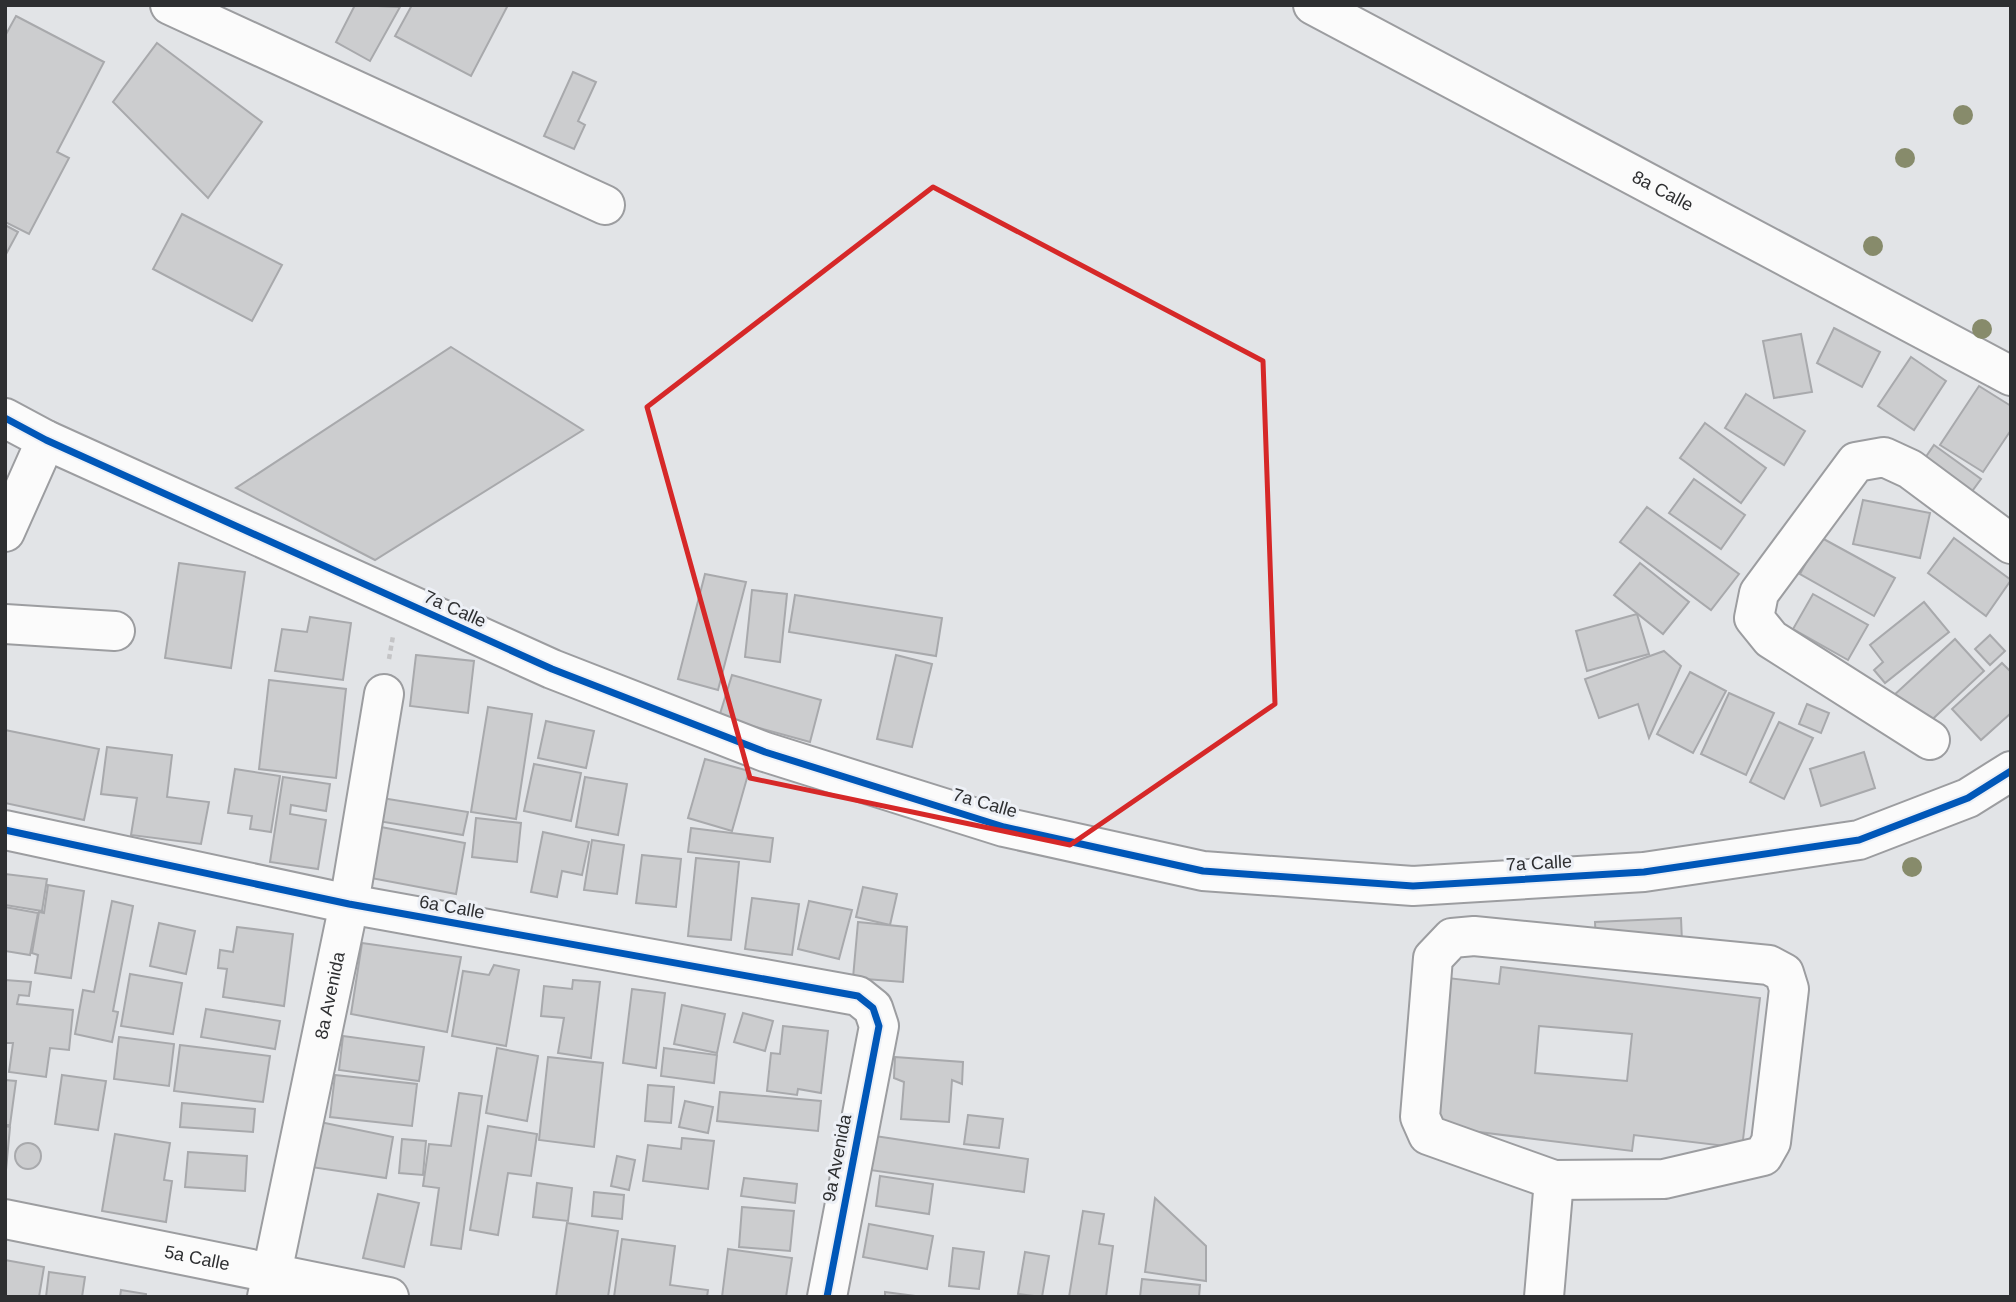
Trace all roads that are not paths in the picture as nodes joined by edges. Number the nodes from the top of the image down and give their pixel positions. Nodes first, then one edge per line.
1 (170, 5) edge
2 (1313, 5) edge
3 (605, 205) dead end
4 (2011, 376) edge
5 (5, 418) edge
6 (46, 440) junction
7 (5, 532) edge
8 (2011, 544) edge
9 (5, 624) edge
10 (115, 631) dead end
11 (384, 694) road end
12 (1930, 740) dead end
13 (2011, 771) edge
14 (5, 830) edge
15 (349, 904) junction
16 (879, 1026) joint
17 (1553, 1180) junction
18 (5, 1219) edge
19 (269, 1285) edge
20 (389, 1297) edge
21 (827, 1297) edge
22 (1544, 1297) edge

1 - 3 street
2 - 4 street, 8a Calle
5 - 6 street, 7a Calle
6 - 7 street
6 - 13 street, 7a Calle
8 - 12 street
9 - 10 street
11 - 15 street, 8a Avenida
14 - 15 street, 6a Calle
15 - 16 street, 6a Calle
15 - 19 street, 8a Avenida
16 - 21 street, 9a Avenida
17 - 17 street
17 - 22 street
18 - 19 street, 5a Calle
19 - 20 street, 5a Calle

